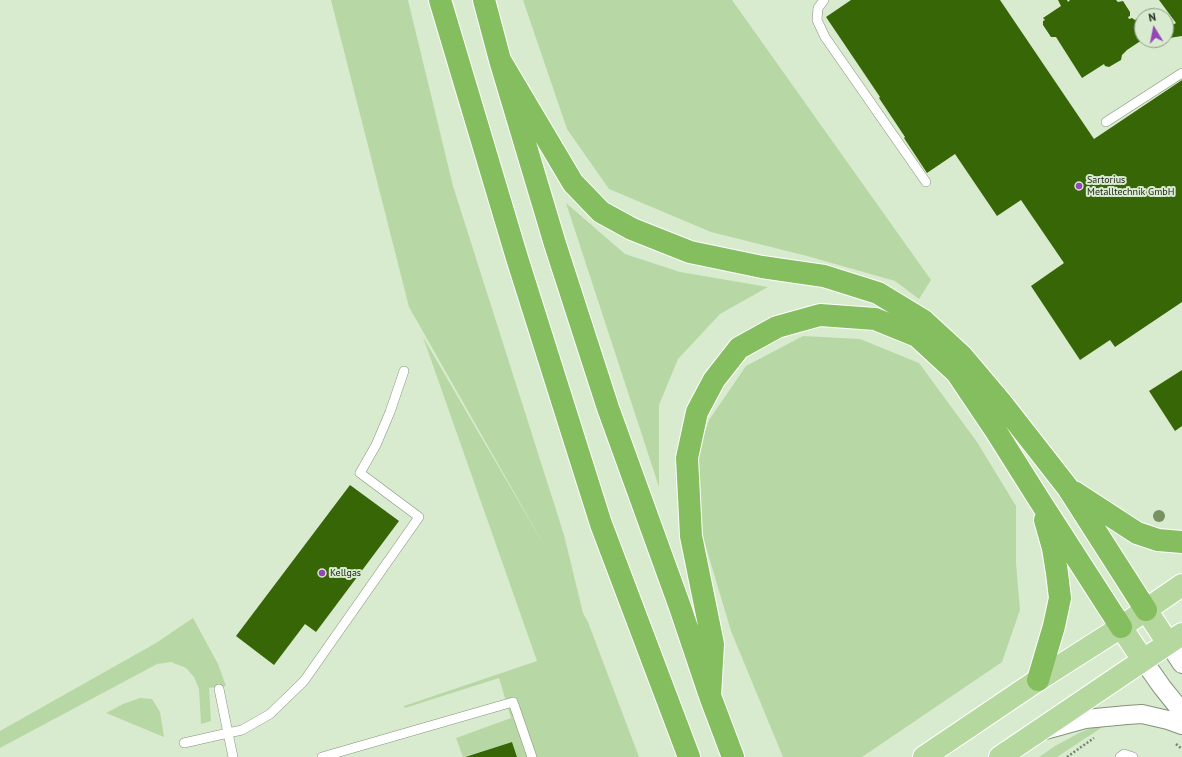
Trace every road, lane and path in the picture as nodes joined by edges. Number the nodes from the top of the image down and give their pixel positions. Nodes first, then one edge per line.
1 (440, 0) edge
2 (484, 0) edge
3 (824, 0) edge
4 (500, 60) junction
5 (1182, 73) edge
6 (1106, 122) dead end
7 (926, 182) dead end
8 (404, 371) dead end
9 (1068, 488) junction
10 (1038, 498) junction
11 (1182, 542) edge
12 (1182, 585) edge
13 (1146, 610) junction
14 (1121, 626) junction
15 (1175, 638) edge
16 (1143, 660) junction
17 (1182, 664) edge
18 (1038, 680) junction
19 (219, 689) dead end
20 (710, 696) junction
21 (1182, 712) edge
22 (1182, 725) edge
23 (228, 733) junction
24 (1035, 733) junction
25 (184, 743) dead end
26 (233, 757) edge
27 (322, 757) edge
28 (532, 757) edge
29 (689, 757) edge
30 (733, 757) edge
31 (924, 757) edge
32 (1000, 757) edge
33 (1120, 757) edge
34 (1133, 757) edge

1 - 29 highway
2 - 4 highway
3 - 7 lane
4 - 9 highway
4 - 20 highway
5 - 6 lane
8 - 23 lane
9 - 11 highway
9 - 13 highway
10 - 14 highway
10 - 18 highway
10 - 20 highway
12 - 13 main road
13 - 14 main road
13 - 15 main road
14 - 16 main road
14 - 18 main road
15 - 16 main road
15 - 17 street
16 - 21 street
16 - 24 main road
18 - 31 main road
19 - 23 lane
20 - 30 highway
22 - 24 street
23 - 25 lane
23 - 26 lane
24 - 32 main road
27 - 28 lane
33 - 34 lane

